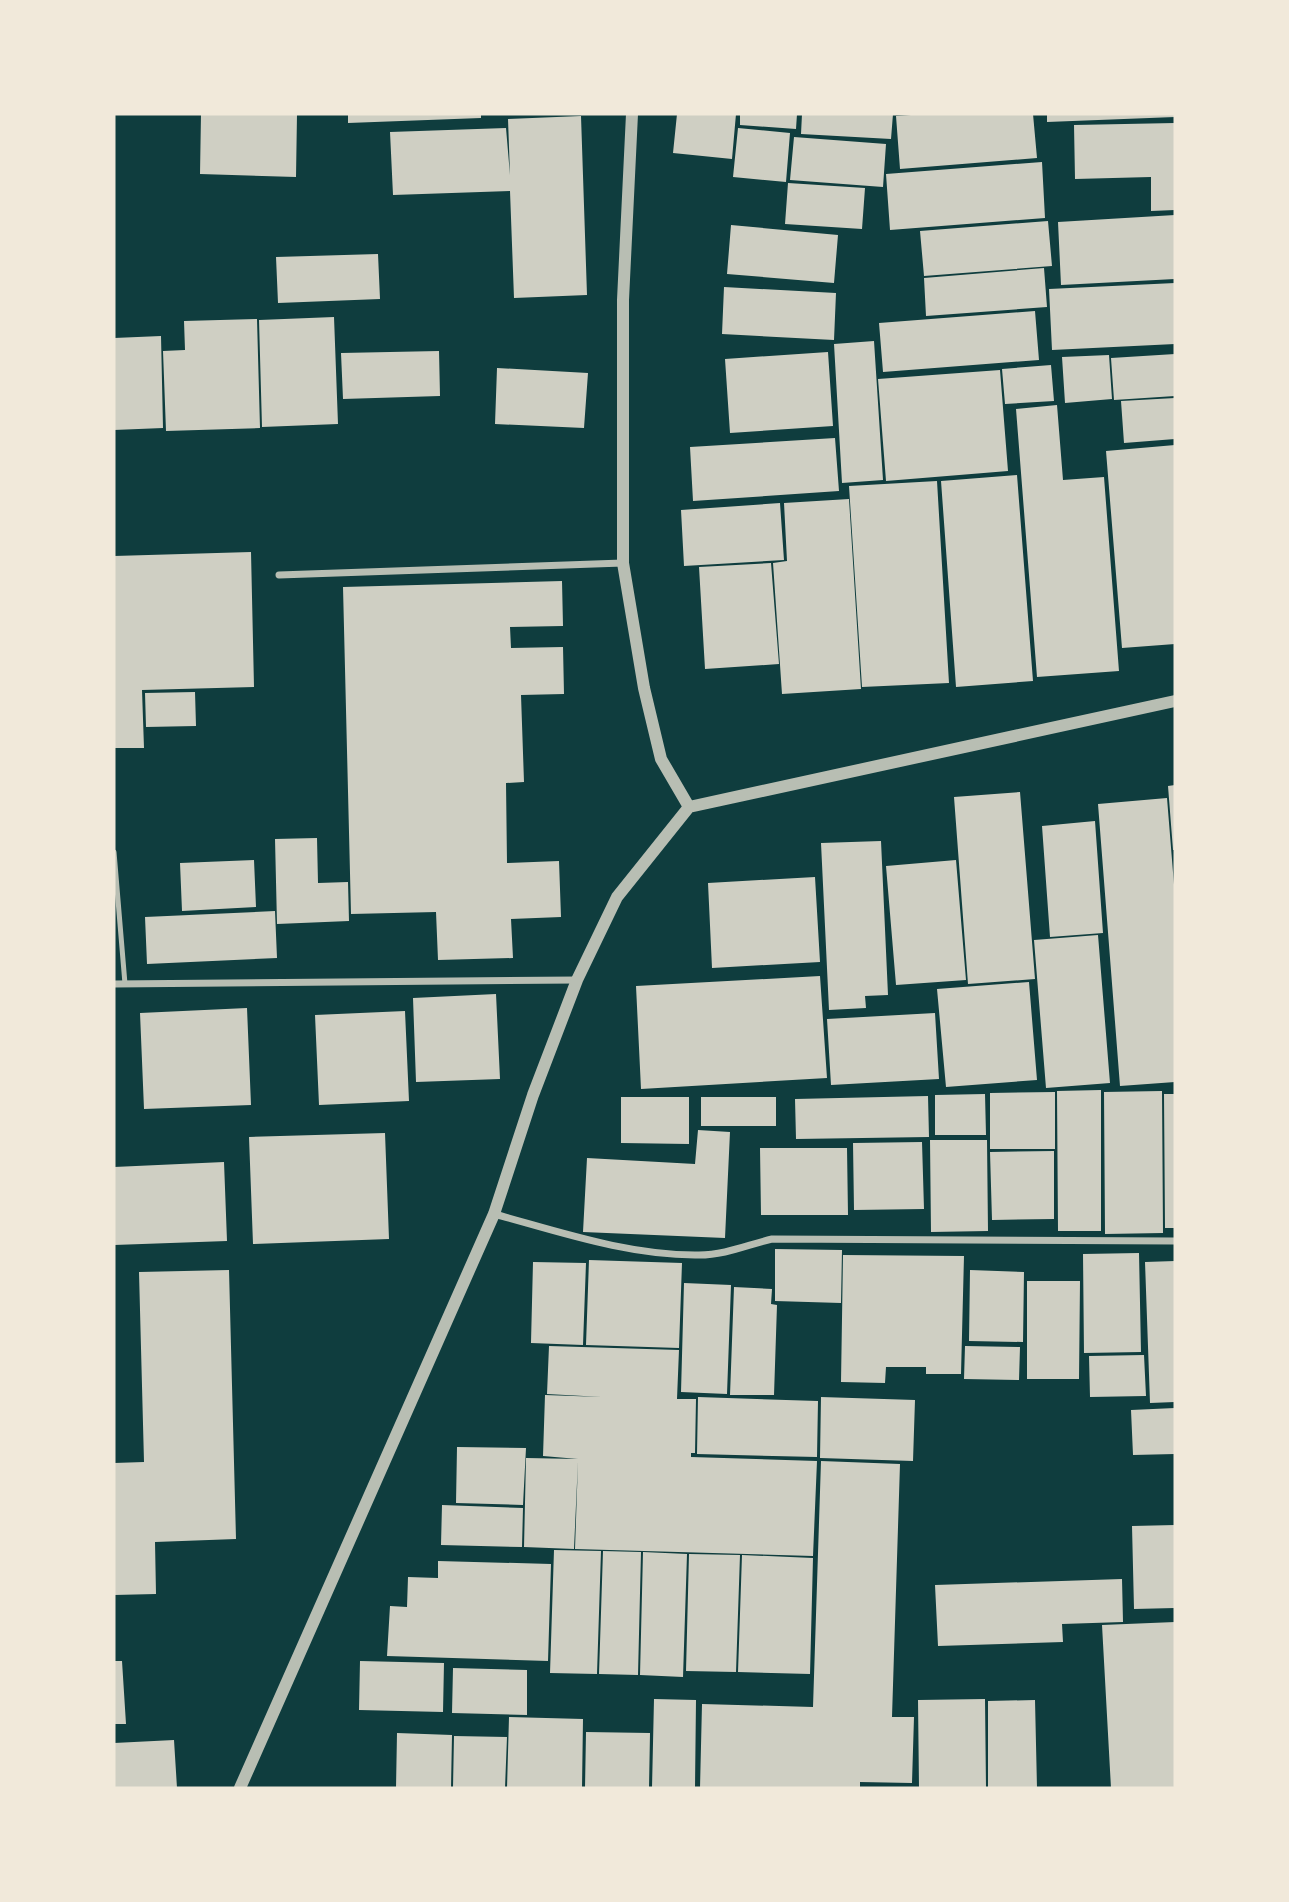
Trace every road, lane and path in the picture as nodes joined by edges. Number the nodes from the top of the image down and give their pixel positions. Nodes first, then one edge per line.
1 (632, 114) edge
2 (623, 563) junction
3 (279, 575) dead end
4 (1175, 701) edge
5 (689, 807) junction
6 (114, 852) edge
7 (577, 981) junction
8 (114, 984) edge
9 (125, 984) junction
10 (494, 1214) junction
11 (1175, 1241) edge
12 (240, 1788) edge

1 - 2 street
2 - 3 street
2 - 5 street
4 - 5 street
5 - 7 street
6 - 9 lane
7 - 9 street
7 - 10 street
8 - 9 street
10 - 11 street
10 - 12 street

